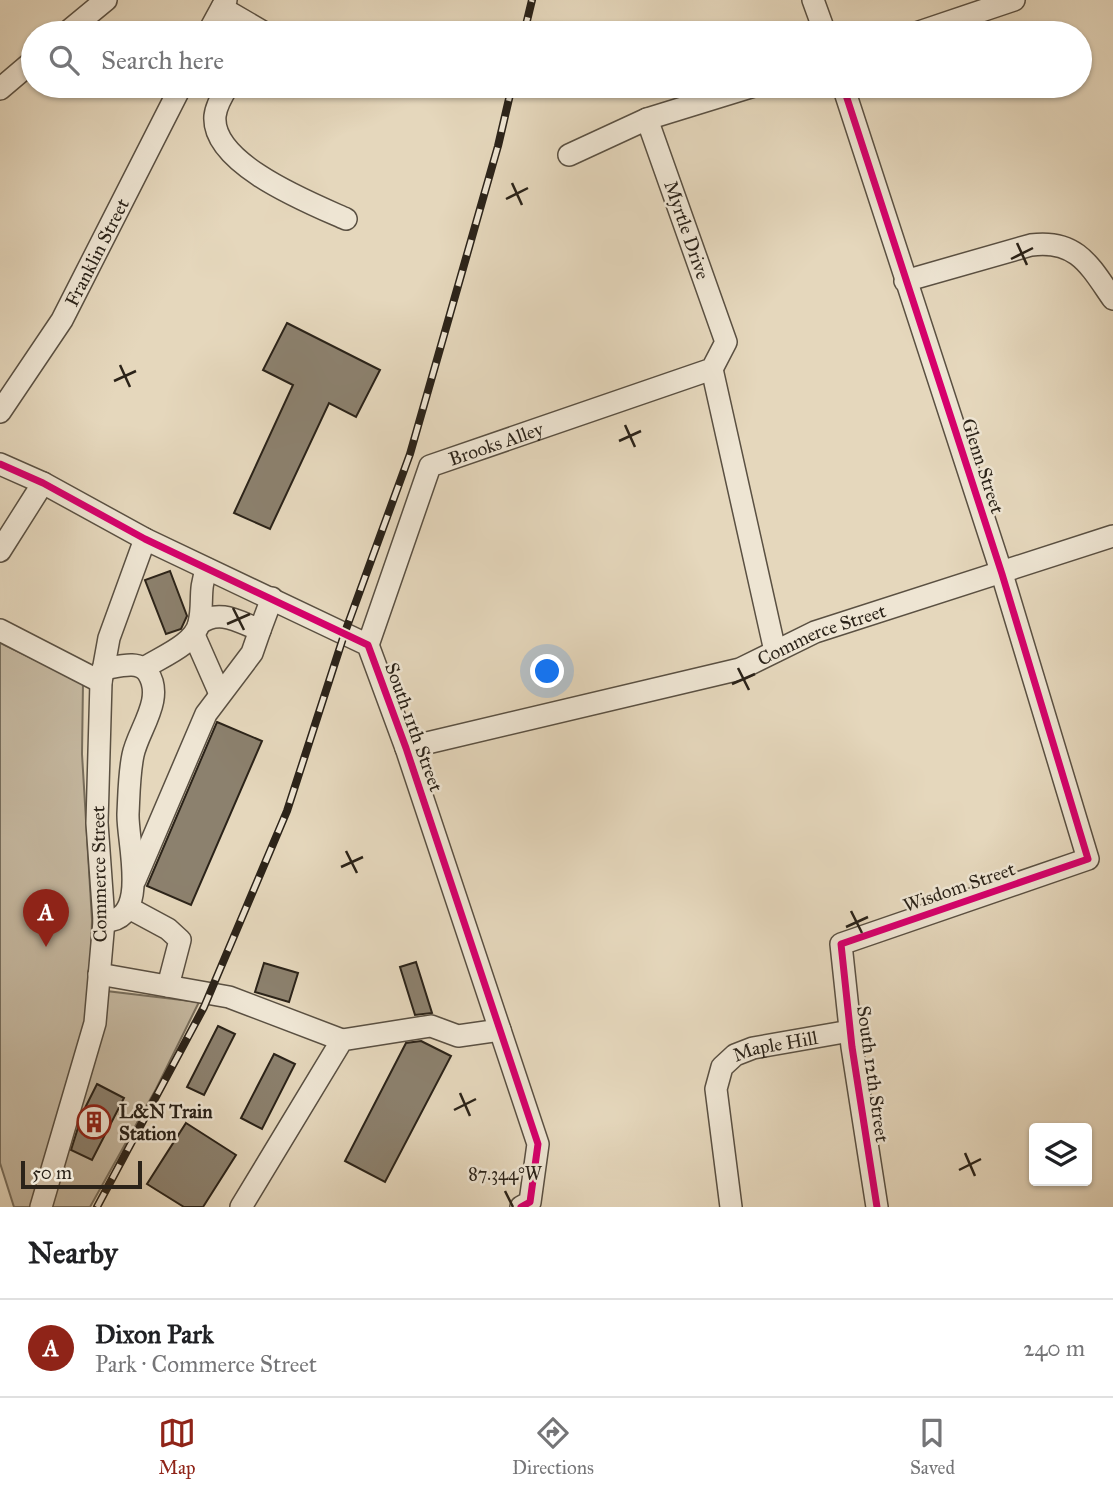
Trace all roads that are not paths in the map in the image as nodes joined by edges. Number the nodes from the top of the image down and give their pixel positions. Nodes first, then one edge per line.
1 (106, 0) edge
2 (813, 0) edge
3 (1014, 0) edge
4 (224, 4) edge
5 (81, 21) edge
6 (215, 21) edge
7 (245, 21) edge
8 (821, 21) edge
9 (952, 21) edge
10 (21, 71) edge
11 (0, 89) edge
12 (175, 98) edge
13 (223, 98) edge
14 (715, 98) edge
15 (847, 98) edge
16 (647, 119) junction
17 (569, 155) dead end
18 (346, 219) dead end
19 (905, 281) junction
20 (1113, 299) edge
21 (712, 369) junction
22 (0, 412) edge
23 (0, 464) edge
24 (43, 483) junction
25 (1113, 536) edge
26 (145, 540) junction
27 (0, 551) edge
28 (207, 569) junction
29 (1002, 574) junction
30 (272, 598) junction
31 (0, 629) edge
32 (197, 629) junction
33 (260, 630) junction
34 (368, 645) junction
35 (775, 651) junction
36 (144, 668) junction
37 (102, 676) junction
38 (220, 694) junction
39 (406, 748) junction
40 (1088, 859) joint
41 (134, 882) junction
42 (129, 908) junction
43 (104, 922) junction
44 (841, 944) joint
45 (99, 974) junction
46 (168, 986) junction
47 (500, 1030) junction
48 (850, 1031) junction
49 (342, 1040) junction
50 (41, 1207) edge
51 (241, 1207) edge
52 (521, 1207) edge
53 (731, 1207) edge
54 (877, 1207) edge

1 - 5 street
2 - 8 street
3 - 9 street
4 - 6 street
4 - 7 street
10 - 11 street
12 - 22 street, Franklin Street
13 - 18 street
14 - 16 street
15 - 19 street, Glenn Street
16 - 17 street
16 - 21 street, Myrtle Drive
19 - 20 street
19 - 29 street, Glenn Street
21 - 34 street, Brooks Alley
21 - 35 street
23 - 24 street, South 11th Street
24 - 26 street, South 11th Street
24 - 27 street
25 - 29 street, Commerce Street
26 - 28 street, South 11th Street
26 - 37 street, Commerce Street
28 - 30 street, South 11th Street
28 - 32 street
29 - 35 street, Commerce Street
29 - 40 street, Glenn Street
30 - 33 street
30 - 34 street, South 11th Street
31 - 37 street
32 - 33 street
32 - 36 street
32 - 38 street
33 - 38 street
34 - 39 street, South 11th Street
35 - 39 street, Commerce Street
36 - 37 street
36 - 41 street
37 - 43 street, Commerce Street
38 - 41 street
39 - 47 street, South 11th Street
40 - 44 street, Wisdom Street
41 - 42 street
42 - 43 street
42 - 46 street
43 - 45 street, Commerce Street
44 - 48 street, South 12th Street
45 - 46 street
45 - 50 street, Commerce Street
46 - 49 street
47 - 49 street
47 - 52 street, South 11th Street
48 - 53 street, Maple Hill
48 - 54 street, South 12th Street
49 - 51 street

